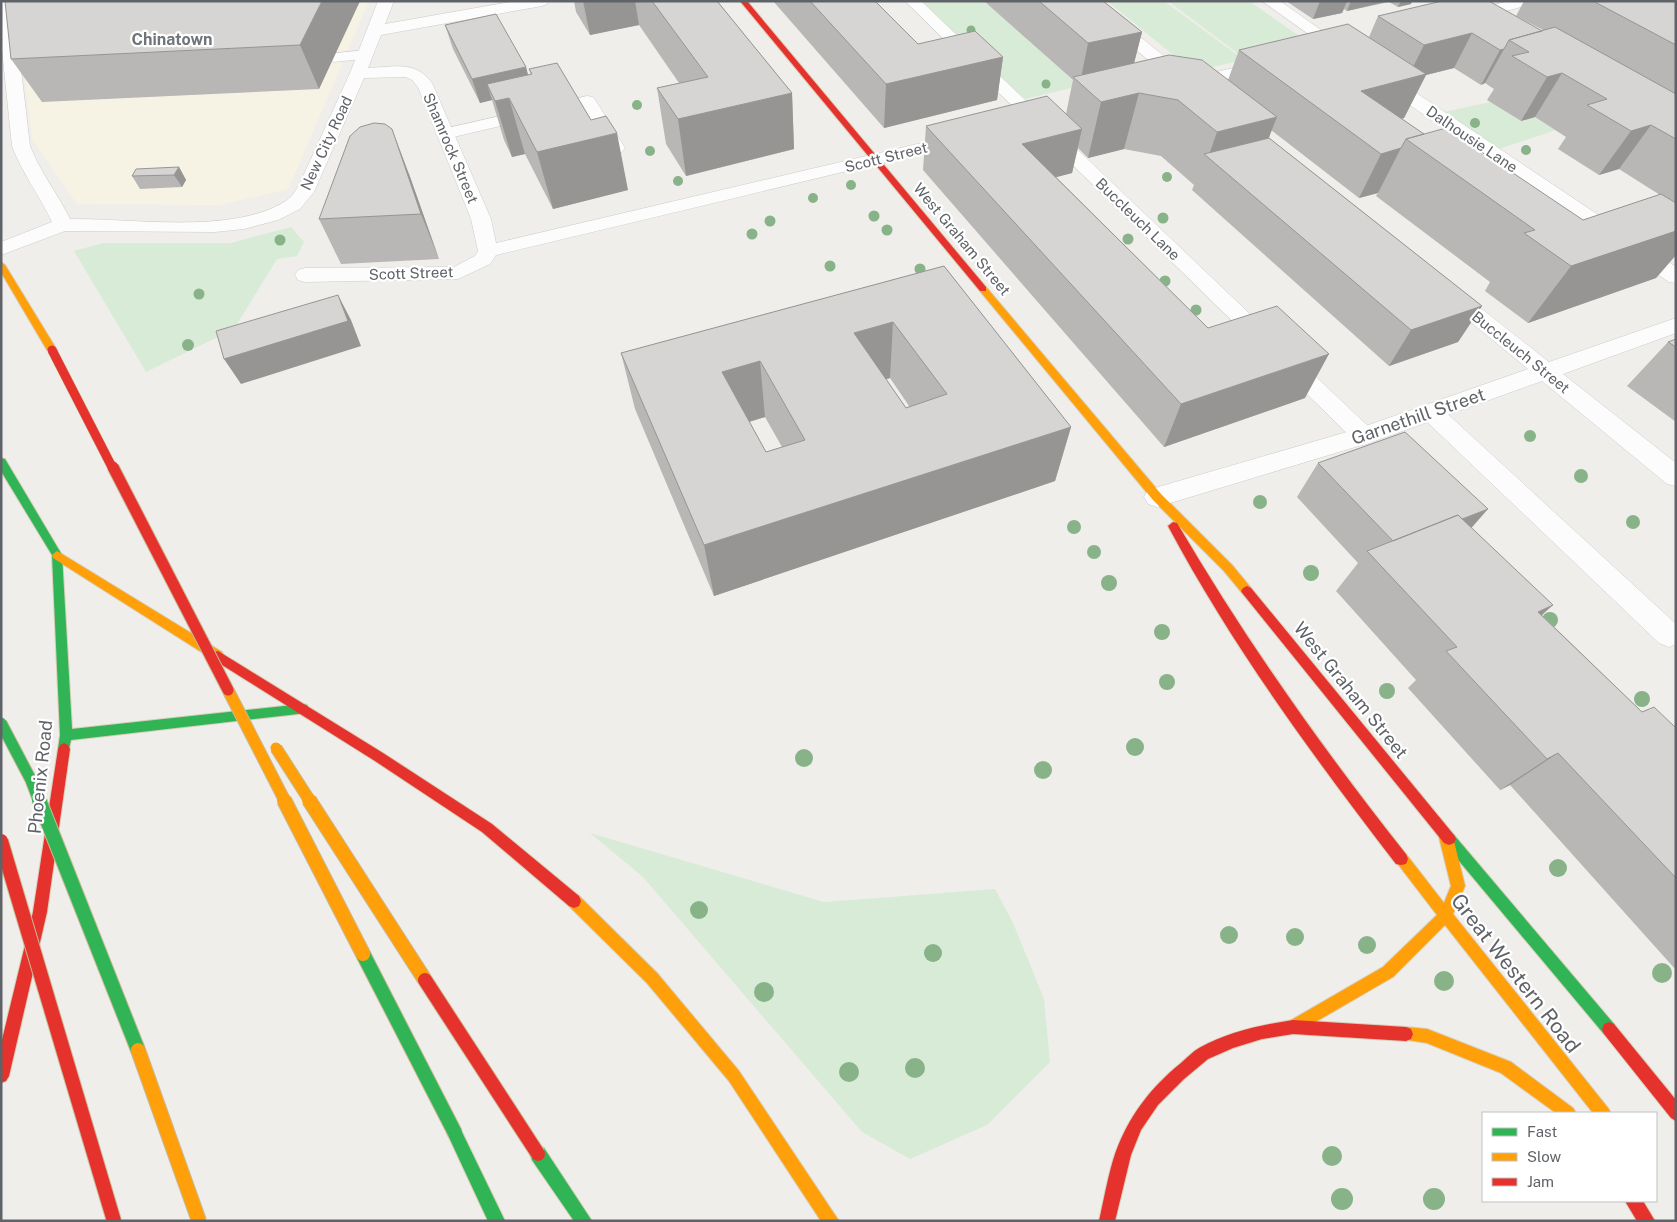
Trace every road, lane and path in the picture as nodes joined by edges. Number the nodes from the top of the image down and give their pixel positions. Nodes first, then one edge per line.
1 (5, 1) edge
2 (386, 1) edge
3 (542, 1) edge
4 (743, 1) edge
5 (912, 1) edge
6 (1086, 1) edge
7 (1269, 1) edge
8 (1528, 1) edge
9 (1458, 6) edge
10 (1474, 14) junction
11 (1444, 22) edge
12 (1490, 24) edge
13 (374, 30) junction
14 (1357, 43) edge
15 (1338, 48) junction
16 (1319, 52) edge
17 (365, 56) junction
18 (334, 57) dead end
19 (1282, 61) edge
20 (358, 72) junction
21 (445, 134) junction
22 (980, 134) edge
23 (616, 148) dead end
24 (876, 160) junction
25 (63, 225) junction
26 (1, 249) edge
27 (488, 251) junction
28 (1, 265) edge
29 (305, 275) dead end
30 (1676, 277) edge
31 (1429, 278) edge
32 (1676, 325) edge
33 (1545, 371) junction
34 (1432, 412) junction
35 (1364, 436) junction
36 (1, 462) edge
37 (1676, 477) edge
38 (1157, 497) junction
39 (57, 555) junction
40 (174, 584) junction
41 (1668, 635) dead end
42 (303, 710) junction
43 (1, 723) edge
44 (66, 735) junction
45 (1446, 837) junction
46 (1, 841) edge
47 (1400, 856) junction
48 (1425, 869) dead end
49 (1442, 878) dead end
50 (1462, 888) junction
51 (1483, 899) dead end
52 (1508, 912) junction
53 (1446, 915) junction
54 (1293, 1027) junction
55 (1, 1076) edge
56 (1567, 1112) edge
57 (1602, 1112) edge
58 (1676, 1113) edge
59 (1634, 1202) edge
60 (1640, 1202) edge
61 (114, 1221) edge
62 (200, 1221) edge
63 (497, 1221) edge
64 (584, 1221) edge
65 (831, 1221) edge
66 (1107, 1221) edge
67 (1648, 1221) edge

1 - 25 street
2 - 13 street, New City Road
3 - 13 street
4 - 24 main road, West Graham Street
5 - 35 street, Buccleuch Lane
6 - 19 street
7 - 15 street, Dalhousie Lane
8 - 10 street
9 - 10 street
10 - 11 street
10 - 12 street
13 - 17 street, New City Road
14 - 15 street
15 - 16 street
15 - 30 street, Dalhousie Lane
17 - 18 street
17 - 20 street, New City Road
20 - 21 street, Shamrock Street
20 - 25 street, New City Road
21 - 23 street
21 - 27 street, Shamrock Street
22 - 24 street, Scott Street
24 - 27 street, Scott Street
24 - 38 main road, West Graham Street
25 - 26 street, New City Road
27 - 29 street, Scott Street
28 - 40 main road, bridge
31 - 33 street, Buccleuch Street
32 - 33 street, Garnethill Street
33 - 34 street, Garnethill Street
33 - 37 street, Buccleuch Street
34 - 35 street, Garnethill Street
34 - 41 street
35 - 38 street, Garnethill Street
36 - 39 main road, Phoenix Road
38 - 45 main road, West Graham Street
38 - 47 main road, West Graham Street
39 - 42 main road
39 - 44 main road, Phoenix Road
40 - 63 main road, bridge
40 - 64 main road, bridge
42 - 44 main road
42 - 65 main road
43 - 62 main road, bridge
44 - 55 main road, Phoenix Road
45 - 50 main road
45 - 52 main road, West Graham Street
46 - 61 main road, bridge
47 - 48 main road
47 - 53 main road, Great Western Road
49 - 50 main road
50 - 53 main road
51 - 52 main road
52 - 58 main road, Great Western Road
53 - 54 main road
53 - 57 main road, Great Western Road
54 - 56 main road
54 - 66 main road
59 - 67 main road
60 - 67 main road

